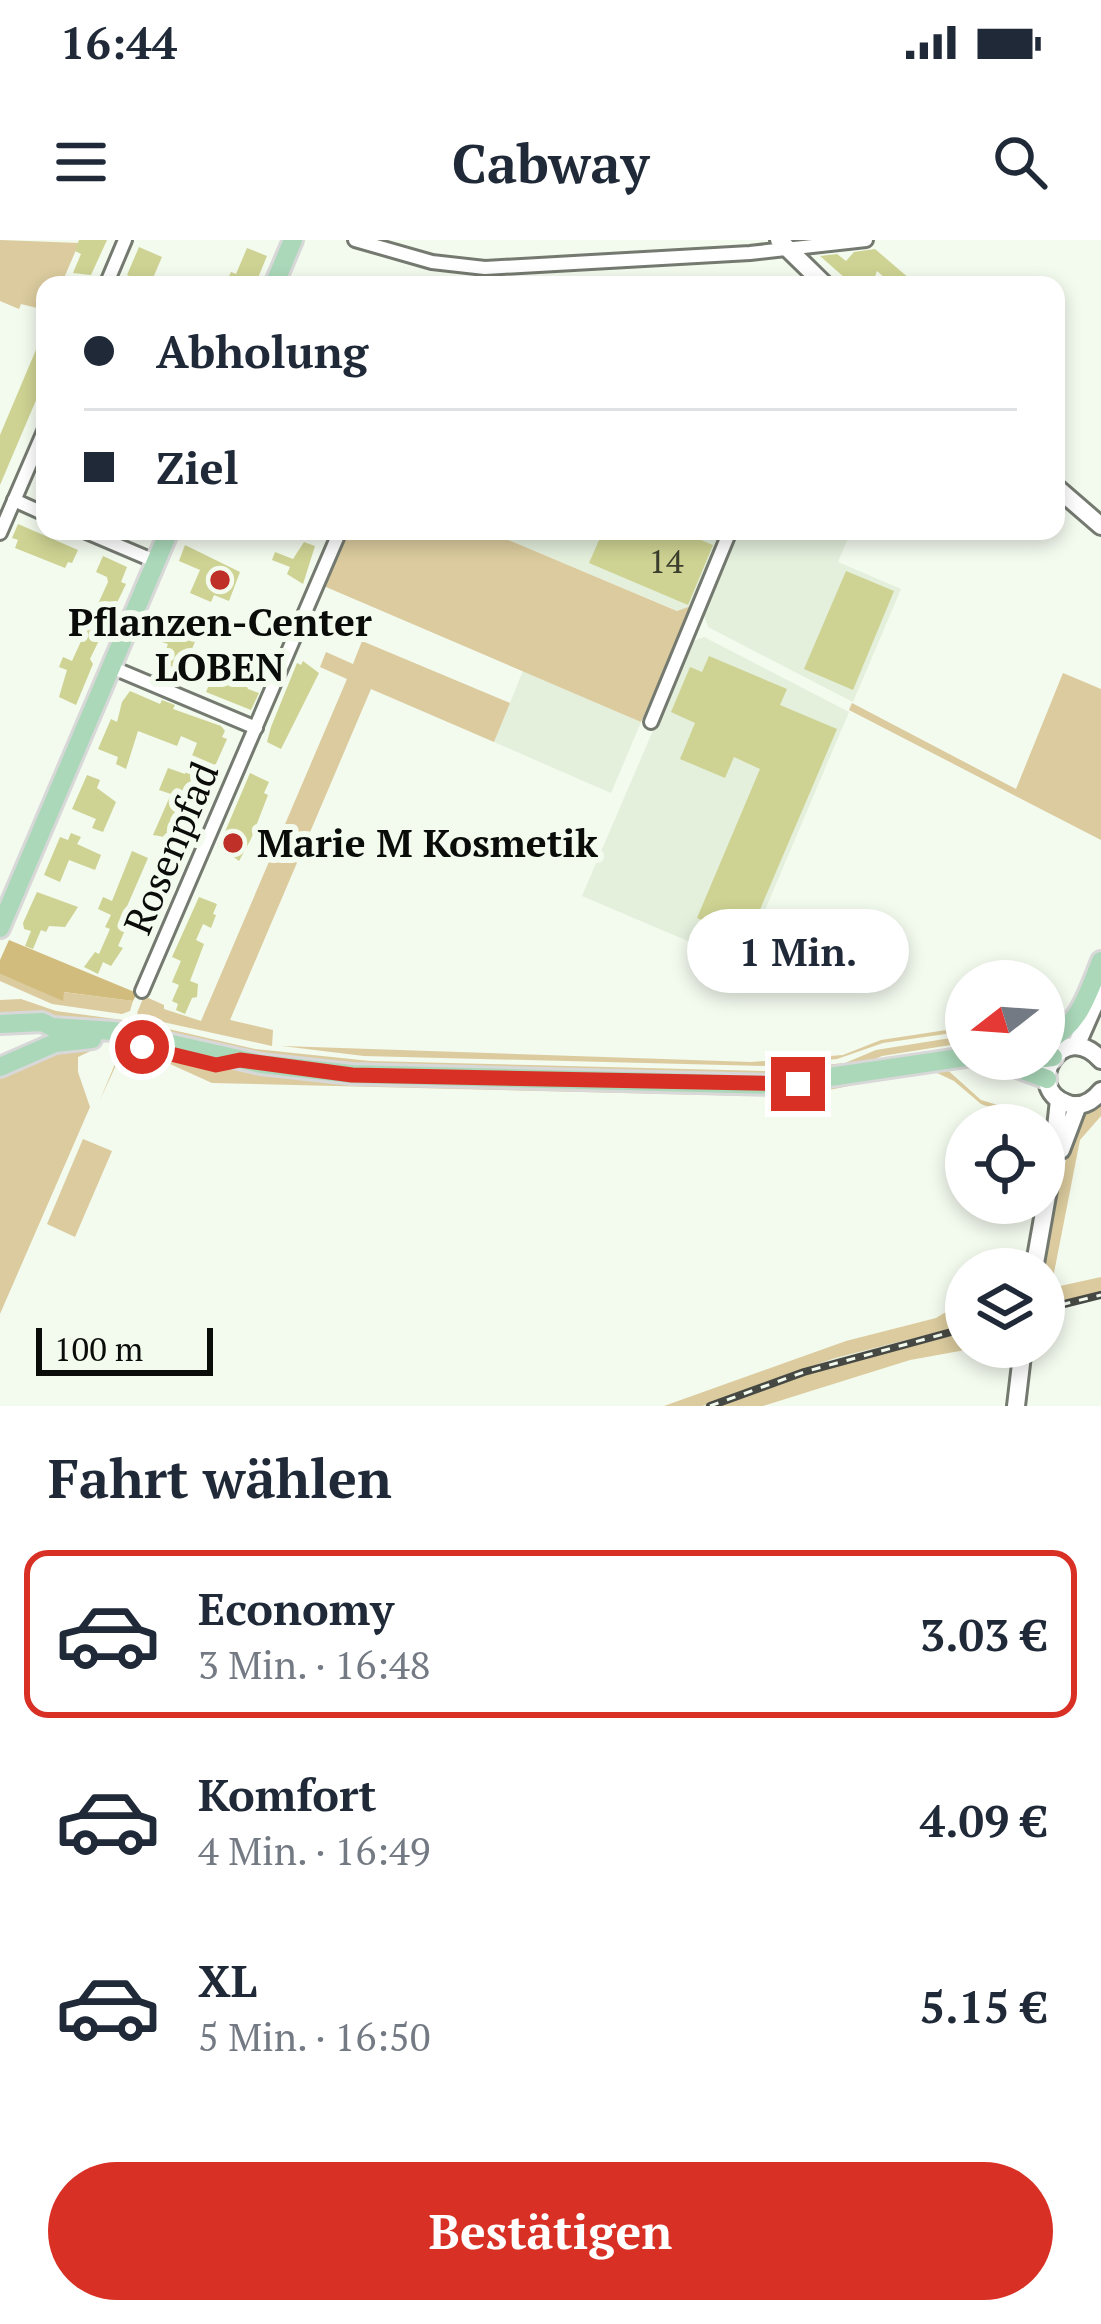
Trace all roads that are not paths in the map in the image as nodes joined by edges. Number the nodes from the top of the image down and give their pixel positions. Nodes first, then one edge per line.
1 (125, 240) edge
2 (293, 240) edge
3 (356, 240) edge
4 (866, 240) edge
5 (782, 244) edge
6 (453, 266) junction
7 (110, 276) edge
8 (278, 276) edge
9 (449, 276) edge
10 (816, 276) edge
11 (36, 450) edge
12 (1065, 495) edge
13 (14, 500) junction
14 (36, 510) edge
15 (1101, 526) edge
16 (0, 533) edge
17 (106, 540) edge
18 (166, 540) edge
19 (336, 540) edge
20 (726, 540) edge
21 (157, 562) junction
22 (111, 668) junction
23 (651, 722) dead end
24 (256, 728) junction
25 (0, 928) edge
26 (1101, 961) edge
27 (1101, 989) edge
28 (142, 991) dead end
29 (1101, 1009) edge
30 (0, 1024) edge
31 (52, 1027) junction
32 (1065, 1031) edge
33 (0, 1040) edge
34 (945, 1050) edge
35 (1090, 1053) edge
36 (240, 1060) junction
37 (945, 1060) edge
38 (0, 1067) edge
39 (857, 1075) junction
40 (1048, 1080) edge
41 (1101, 1091) edge
42 (1068, 1103) junction
43 (1038, 1248) edge
44 (1021, 1368) edge
45 (1016, 1406) edge

1 - 7 street
2 - 8 main road
3 - 6 street
4 - 5 street
5 - 6 street
5 - 10 street
6 - 9 street
11 - 13 street
12 - 15 street
13 - 14 street
13 - 16 street
17 - 21 street
18 - 21 main road
19 - 24 street, Rosenpfad
20 - 23 street
21 - 22 main road
22 - 24 street, Rosenpfad
22 - 25 main road
24 - 28 street, Rosenpfad
26 - 32 main road
27 - 35 street
29 - 35 street
30 - 31 main road
31 - 33 main road
31 - 36 main road
34 - 39 main road
36 - 38 main road
36 - 39 main road
37 - 39 main road
40 - 42 street
41 - 42 street
42 - 43 street
44 - 45 street

